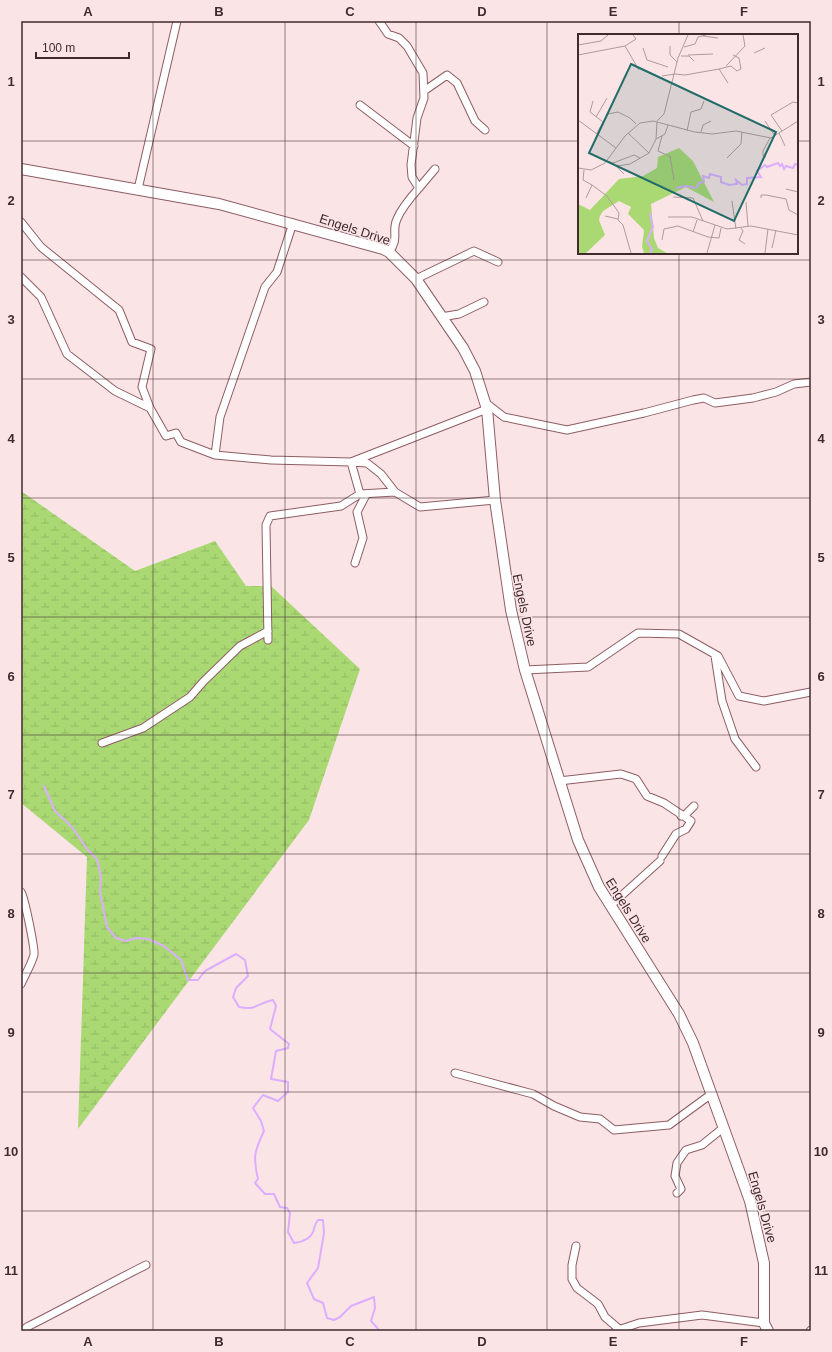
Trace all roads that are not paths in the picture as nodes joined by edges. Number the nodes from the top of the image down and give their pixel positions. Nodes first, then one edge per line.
1 (177, 21) edge
2 (379, 21) edge
3 (424, 91) junction
4 (360, 106) dead end
5 (486, 130) dead end
6 (414, 146) junction
7 (21, 169) edge
8 (435, 169) dead end
9 (419, 188) junction
10 (138, 189) junction
11 (21, 222) edge
12 (292, 223) junction
13 (389, 252) junction
14 (498, 262) dead end
15 (21, 277) edge
16 (416, 279) junction
17 (484, 302) dead end
18 (441, 317) junction
19 (811, 382) edge
20 (486, 406) junction
21 (150, 408) junction
22 (215, 455) junction
23 (351, 462) junction
24 (395, 492) junction
25 (363, 494) junction
26 (495, 500) junction
27 (355, 563) dead end
28 (268, 631) junction
29 (268, 640) dead end
30 (714, 654) junction
31 (525, 670) junction
32 (811, 692) edge
33 (102, 743) dead end
34 (756, 767) dead end
35 (559, 781) junction
36 (694, 806) dead end
37 (681, 816) junction
38 (21, 892) edge
39 (610, 906) junction
40 (21, 984) edge
41 (455, 1073) dead end
42 (710, 1095) junction
43 (723, 1128) junction
44 (677, 1193) dead end
45 (576, 1246) dead end
46 (146, 1265) dead end
47 (766, 1328) edge
48 (617, 1330) edge
49 (22, 1331) edge

1 - 10 street
2 - 3 street
3 - 5 street
3 - 6 street
4 - 6 street
6 - 9 street
7 - 10 street, Engels Drive
8 - 9 street
9 - 13 street
10 - 12 street, Engels Drive
11 - 21 street
12 - 13 street, Engels Drive
12 - 22 street
13 - 16 street, Engels Drive
14 - 16 street
15 - 21 street
16 - 18 street, Engels Drive
17 - 18 street
18 - 20 street, Engels Drive
19 - 20 street
20 - 23 street
20 - 26 street, Engels Drive
21 - 22 street
22 - 23 street
23 - 24 street
23 - 25 street
24 - 25 street
24 - 26 street
25 - 27 street
25 - 28 street
26 - 31 street, Engels Drive
28 - 29 street
28 - 33 street
30 - 31 street
30 - 32 street
30 - 34 street
31 - 35 street, Engels Drive
35 - 37 street
35 - 39 street, Engels Drive
36 - 37 street
37 - 39 street
38 - 40 street
39 - 42 street, Engels Drive
41 - 42 street
42 - 43 street, Engels Drive
43 - 44 street
43 - 47 street, Engels Drive
45 - 48 street
46 - 49 street
47 - 48 street

